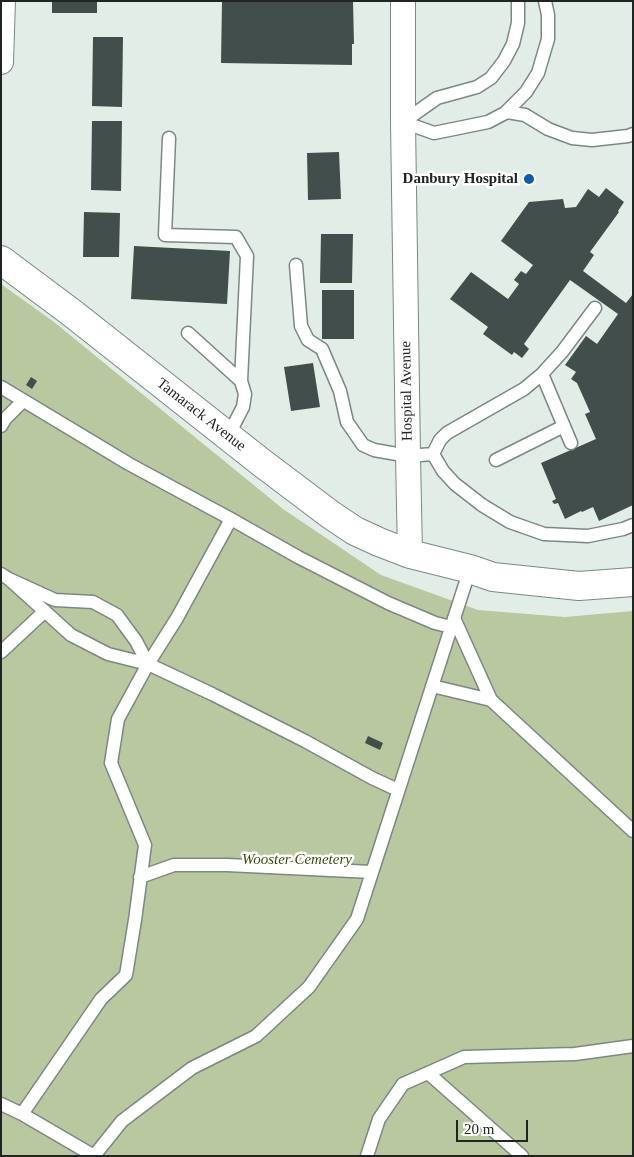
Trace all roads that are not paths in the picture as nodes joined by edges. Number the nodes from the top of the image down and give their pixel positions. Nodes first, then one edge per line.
1 (3, 1) edge
2 (403, 1) edge
3 (518, 1) edge
4 (545, 1) edge
5 (1, 62) edge
6 (506, 112) junction
7 (403, 122) junction
8 (633, 134) edge
9 (169, 138) dead end
10 (1, 260) edge
11 (296, 265) dead end
12 (595, 308) dead end
13 (188, 333) dead end
14 (542, 374) junction
15 (241, 381) junction
16 (1, 387) edge
17 (23, 401) junction
18 (1, 426) edge
19 (564, 426) junction
20 (228, 436) junction
21 (571, 443) dead end
22 (434, 454) junction
23 (408, 456) junction
24 (496, 460) dead end
25 (231, 519) junction
26 (633, 525) edge
27 (410, 554) junction
28 (470, 569) junction
29 (5, 576) edge
30 (633, 582) edge
31 (45, 610) junction
32 (453, 622) junction
33 (1, 652) edge
34 (148, 664) junction
35 (432, 686) junction
36 (491, 700) junction
37 (398, 790) junction
38 (633, 831) edge
39 (372, 872) junction
40 (140, 877) junction
41 (633, 1046) edge
42 (428, 1073) junction
43 (1, 1104) edge
44 (22, 1114) junction
45 (94, 1156) edge
46 (367, 1156) edge
47 (522, 1156) edge

1 - 5 street
2 - 7 street, Hospital Avenue
3 - 7 lane
4 - 6 lane
6 - 7 lane
6 - 8 lane
7 - 23 street, Hospital Avenue
9 - 15 lane
10 - 20 street, Tamarack Avenue
11 - 23 lane
12 - 14 lane
13 - 15 lane
14 - 19 lane
14 - 22 lane
15 - 20 lane
16 - 17 lane
17 - 18 lane
17 - 25 lane
19 - 21 lane
19 - 24 lane
20 - 27 street, Tamarack Avenue
22 - 23 lane
22 - 26 lane
23 - 27 street, Hospital Avenue
25 - 32 lane
25 - 34 lane
27 - 28 street
28 - 30 street
28 - 32 lane
29 - 31 lane
29 - 34 lane
31 - 33 lane
31 - 34 lane
32 - 35 lane
32 - 36 lane
34 - 37 lane
34 - 40 lane
35 - 36 lane
35 - 37 lane
36 - 38 lane
37 - 39 lane
39 - 40 lane
39 - 45 lane
40 - 44 lane
41 - 42 lane
42 - 46 lane
42 - 47 lane
43 - 44 lane
44 - 45 lane

